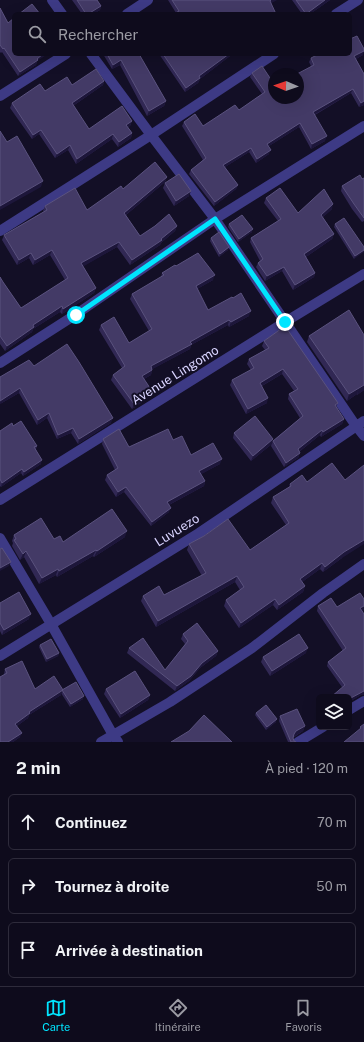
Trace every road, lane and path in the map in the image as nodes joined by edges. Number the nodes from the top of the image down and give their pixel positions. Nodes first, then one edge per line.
1 (52, 0) edge
2 (148, 0) edge
3 (358, 0) edge
4 (61, 12) edge
5 (130, 12) edge
6 (339, 12) edge
7 (63, 56) edge
8 (92, 56) edge
9 (271, 56) edge
10 (0, 96) edge
11 (364, 126) edge
12 (151, 135) junction
13 (215, 219) junction
14 (0, 232) edge
15 (364, 274) edge
16 (285, 322) junction
17 (0, 364) edge
18 (360, 424) edge
19 (364, 436) edge
20 (0, 500) edge
21 (0, 538) edge
22 (364, 564) edge
23 (51, 624) junction
24 (0, 656) edge
25 (364, 701) edge
26 (352, 708) edge
27 (318, 730) edge
28 (115, 739) edge
29 (101, 742) edge
30 (298, 742) edge

1 - 4 street
2 - 5 street
3 - 6 street
7 - 10 street
8 - 12 street
9 - 12 street
11 - 13 street
12 - 13 street
12 - 14 street
13 - 16 street
13 - 17 street
15 - 16 street, Avenue Lingomo
16 - 18 street
16 - 20 street, Avenue Lingomo
18 - 19 street
18 - 23 street, Luvuezo
21 - 23 street
22 - 28 street
23 - 24 street, Luvuezo
23 - 28 street
25 - 26 street
27 - 30 street
28 - 29 street

